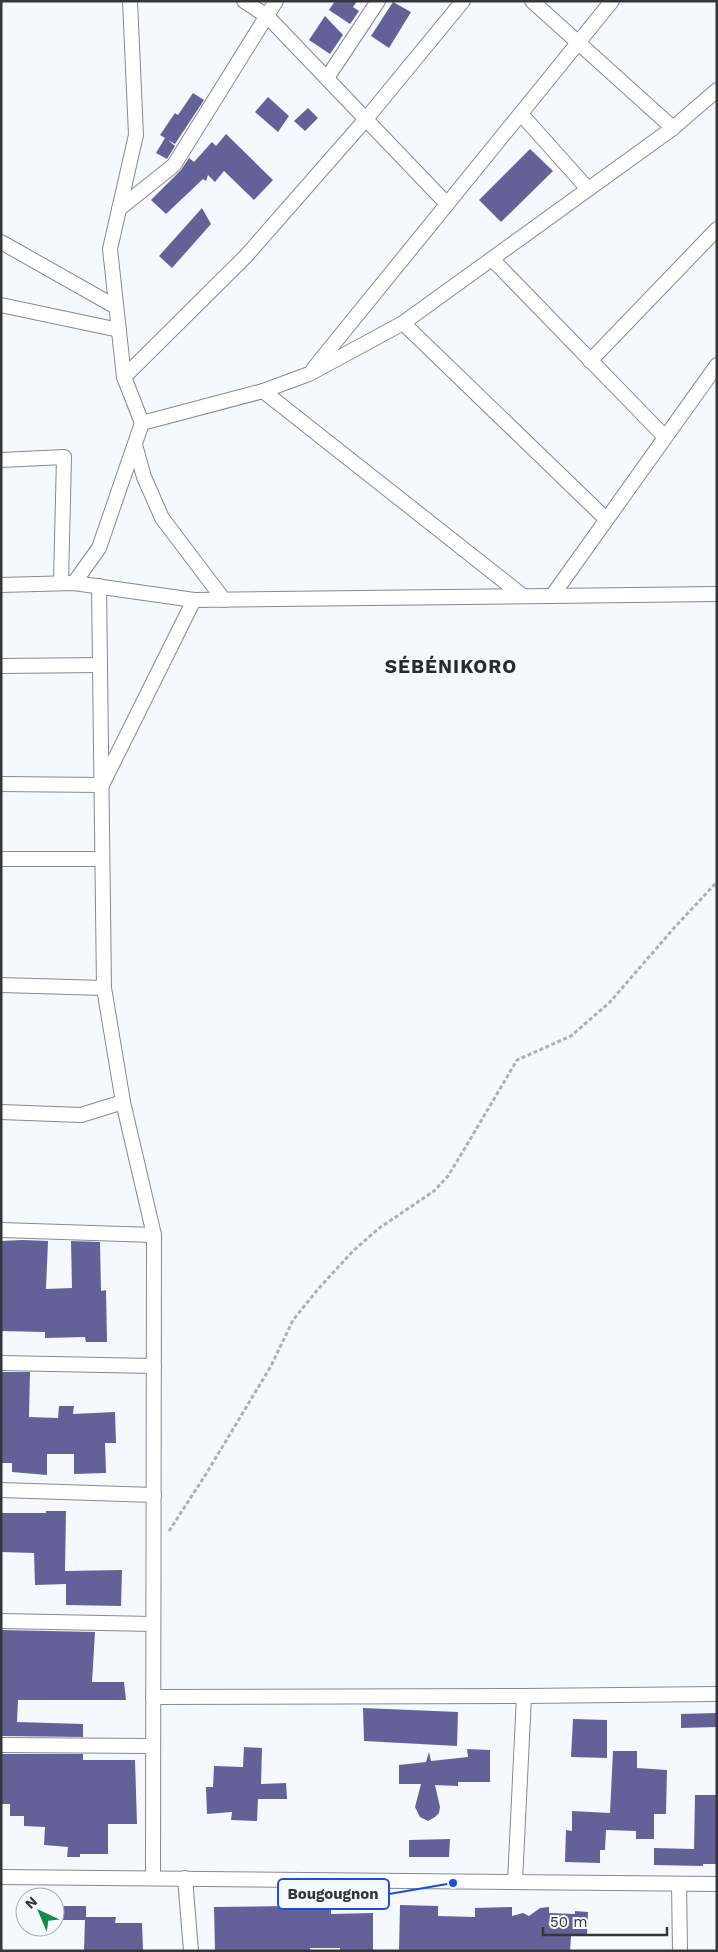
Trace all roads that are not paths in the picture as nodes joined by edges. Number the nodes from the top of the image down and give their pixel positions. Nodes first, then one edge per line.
1 (130, 1) edge
2 (244, 1) edge
3 (276, 1) edge
4 (378, 1) edge
5 (462, 1) edge
6 (532, 1) edge
7 (612, 1) edge
8 (267, 16) junction
9 (578, 43) junction
10 (326, 78) junction
11 (714, 98) edge
12 (521, 114) junction
13 (366, 119) junction
14 (672, 128) junction
15 (588, 189) junction
16 (447, 204) junction
17 (119, 209) junction
18 (717, 229) edge
19 (1, 242) edge
20 (492, 258) junction
21 (1, 305) edge
22 (116, 307) junction
23 (403, 322) junction
24 (119, 330) junction
25 (590, 360) junction
26 (717, 365) edge
27 (309, 374) junction
28 (124, 377) junction
29 (263, 391) junction
30 (142, 423) junction
31 (665, 437) junction
32 (135, 445) junction
33 (1, 460) edge
34 (606, 519) junction
35 (68, 582) junction
36 (1, 586) edge
37 (99, 586) junction
38 (717, 593) edge
39 (523, 596) junction
40 (552, 596) junction
41 (194, 600) junction
42 (224, 600) junction
43 (100, 665) junction
44 (1, 666) edge
45 (1, 784) edge
46 (102, 785) junction
47 (1, 859) edge
48 (102, 859) junction
49 (1, 985) edge
50 (104, 988) junction
51 (123, 1102) junction
52 (1, 1112) edge
53 (1, 1230) edge
54 (154, 1235) junction
55 (1, 1363) edge
56 (154, 1366) junction
57 (1, 1490) edge
58 (154, 1495) junction
59 (1, 1621) edge
60 (153, 1624) junction
61 (717, 1694) edge
62 (153, 1696) junction
63 (524, 1696) junction
64 (1, 1745) edge
65 (153, 1746) junction
66 (1, 1877) edge
67 (153, 1878) junction
68 (185, 1878) junction
69 (516, 1882) junction
70 (679, 1884) junction
71 (717, 1884) edge
72 (191, 1951) edge
73 (680, 1951) edge

1 - 17 street
2 - 8 street
3 - 8 street
4 - 10 street
5 - 13 street
6 - 9 street
7 - 9 street
8 - 10 street
8 - 17 street
9 - 12 street
9 - 14 street
10 - 13 street
11 - 14 street
12 - 15 street
12 - 16 street
13 - 16 street
13 - 28 street
14 - 15 street
15 - 20 street
16 - 27 street
17 - 22 street
18 - 25 street
19 - 22 street
20 - 23 street
20 - 25 street
21 - 24 street
22 - 24 street
23 - 27 street
23 - 34 street
24 - 28 street
25 - 31 street
26 - 31 street
27 - 29 street
28 - 30 street
29 - 30 street
29 - 39 street
30 - 32 street
31 - 34 street
32 - 35 street
32 - 42 street
33 - 35 street
34 - 40 street
35 - 36 street
35 - 37 street
37 - 41 street
37 - 43 street
38 - 40 street
39 - 40 street
39 - 42 street
41 - 42 street
41 - 46 street
43 - 44 street
43 - 46 street
45 - 46 street
46 - 48 street
47 - 48 street
48 - 50 street
49 - 50 street
50 - 51 street
51 - 52 street
51 - 54 street
53 - 54 street
54 - 56 street
55 - 56 street
56 - 58 street
57 - 58 street
58 - 60 street
59 - 60 street
60 - 62 street
61 - 63 street
62 - 63 street
62 - 65 street
63 - 69 street
64 - 65 street
65 - 67 street
66 - 67 street
67 - 68 street
68 - 69 street
68 - 72 street
69 - 70 street
70 - 71 street
70 - 73 street

